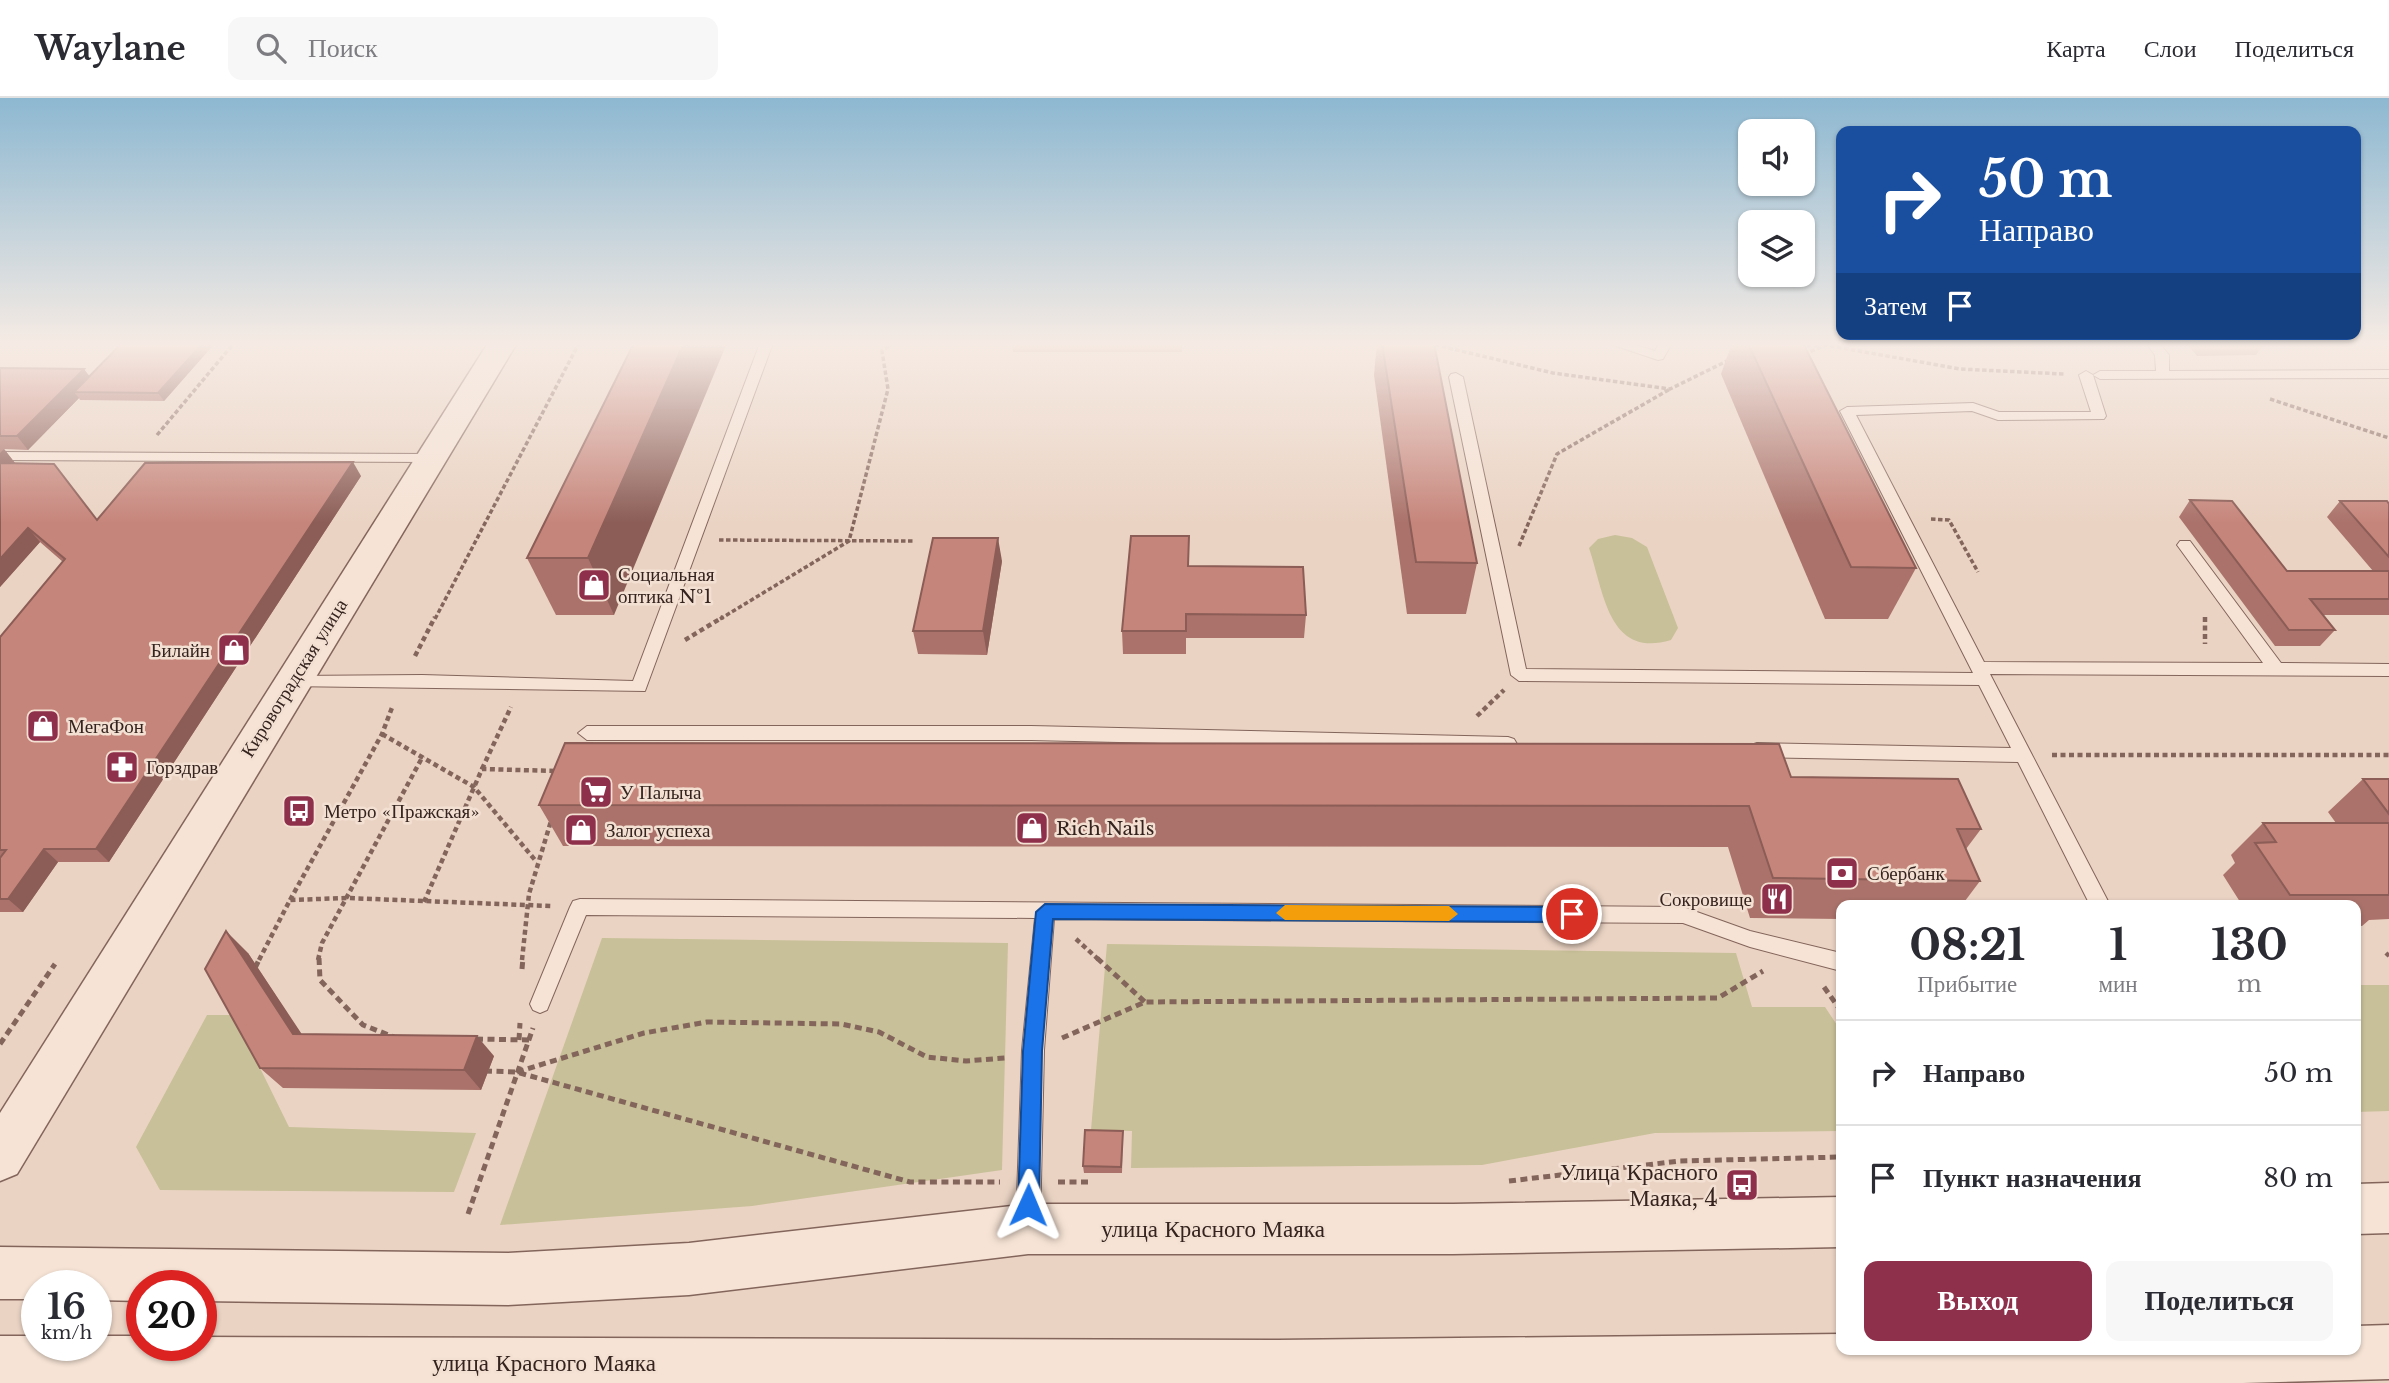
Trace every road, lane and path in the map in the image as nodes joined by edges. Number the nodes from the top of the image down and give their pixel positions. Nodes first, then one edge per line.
1 (182, 403) edge
2 (464, 403) edge
3 (547, 403) edge
4 (745, 403) edge
5 (884, 403) edge
6 (1461, 403) edge
7 (1647, 403) edge
8 (2097, 403) edge
9 (2281, 403) edge
10 (158, 431) dead end
11 (2389, 438) edge
12 (0, 456) edge
13 (429, 458) junction
14 (1902, 519) junction
15 (694, 540) junction
16 (849, 541) junction
17 (915, 541) dead end
18 (2185, 545) dead end
19 (1978, 572) dead end
20 (1501, 588) junction
21 (648, 662) junction
22 (2276, 669) junction
23 (2389, 670) edge
24 (1980, 673) junction
25 (1519, 675) junction
26 (401, 681) junction
27 (292, 682) junction
28 (522, 684) junction
29 (587, 733) joint
30 (382, 734) junction
31 (1450, 743) junction
32 (1532, 745) edge
33 (1738, 750) edge
34 (2023, 755) junction
35 (2389, 755) edge
36 (423, 756) junction
37 (482, 769) junction
38 (474, 787) junction
39 (556, 809) edge
40 (535, 860) junction
41 (347, 898) junction
42 (290, 900) junction
43 (2097, 900) edge
44 (424, 902) junction
45 (525, 905) junction
46 (580, 907) junction
47 (1045, 912) junction
48 (1798, 950) junction
49 (1836, 961) edge
50 (55, 964) dead end
51 (253, 971) edge
52 (522, 973) dead end
53 (1145, 1002) junction
54 (540, 1004) joint
55 (520, 1013) dead end
56 (397, 1038) edge
57 (465, 1039) edge
58 (519, 1040) junction
59 (529, 1040) junction
60 (0, 1044) edge
61 (1033, 1051) junction
62 (474, 1072) edge
63 (516, 1072) junction
64 (0, 1157) edge
65 (1836, 1157) edge
66 (1099, 1182) dead end
67 (1504, 1182) dead end
68 (1028, 1205) junction
69 (2389, 1208) edge
70 (2361, 1209) edge
71 (468, 1213) dead end
72 (1836, 1222) edge
73 (0, 1273) edge
74 (2389, 1352) edge
75 (2361, 1353) edge
76 (2272, 1355) edge
77 (0, 1363) edge
78 (635, 1373) edge
79 (1278, 1375) edge

1 - 10 path
2 - 13 street, Кировоградская улица
3 - 26 path
4 - 15 lane
5 - 16 path
6 - 20 lane
7 - 20 path
8 - 14 lane
9 - 11 path
12 - 13 lane
13 - 27 street, Кировоградская улица
14 - 19 path
14 - 24 lane
15 - 16 path
15 - 21 lane
16 - 17 path
16 - 21 path
18 - 22 lane
20 - 25 lane
21 - 28 lane
22 - 23 lane
22 - 24 lane
24 - 25 lane
24 - 34 lane
25 - 31 path
26 - 27 lane
26 - 28 lane
26 - 30 path
27 - 64 street, Кировоградская улица
28 - 37 path
29 - 31 lane
29 - 37 path
30 - 36 path
30 - 42 path
31 - 32 lane
33 - 34 lane
34 - 35 path
34 - 43 lane
36 - 38 path
36 - 41 path
37 - 38 path
38 - 40 path
38 - 44 path
39 - 40 path
40 - 45 path
41 - 42 path
41 - 44 path
41 - 56 path
42 - 51 path
44 - 45 path
45 - 46 path
45 - 52 path
46 - 47 lane
46 - 54 lane
47 - 48 lane
47 - 53 path
47 - 61 lane
48 - 49 lane
48 - 53 path
50 - 60 path
53 - 61 path
54 - 59 path
55 - 58 path
57 - 58 path
58 - 59 path
59 - 63 path
61 - 63 path
61 - 68 lane
62 - 63 path
63 - 68 path
63 - 71 path
65 - 67 path
66 - 68 path
68 - 72 street, улица Красного Маяка
68 - 73 street, улица Красного Маяка
69 - 70 street
74 - 75 street, улица Красного Маяка
76 - 79 street, улица Красного Маяка
77 - 78 street, улица Красного Маяка
78 - 79 street, улица Красного Маяка

